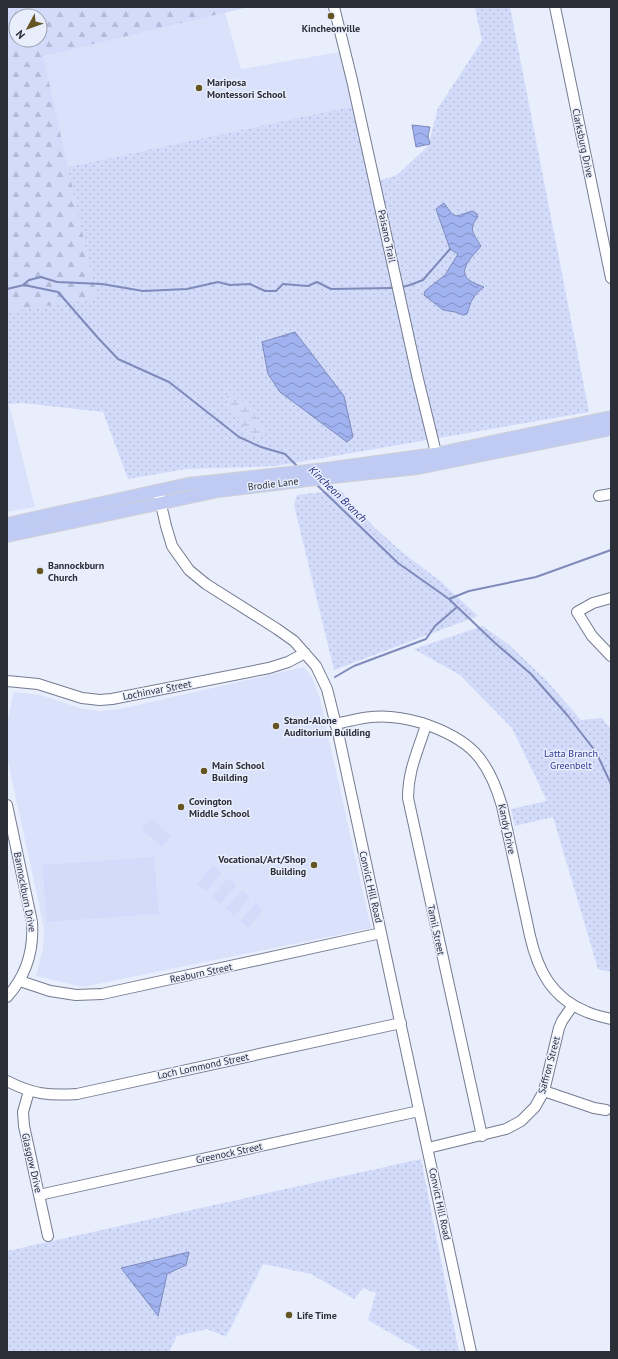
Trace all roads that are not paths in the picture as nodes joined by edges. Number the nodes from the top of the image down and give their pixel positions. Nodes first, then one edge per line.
1 (334, 7) edge
2 (556, 7) edge
3 (611, 278) edge
4 (611, 417) edge
5 (611, 429) edge
6 (437, 459) junction
7 (611, 494) edge
8 (159, 496) junction
9 (599, 496) dead end
10 (7, 524) edge
11 (7, 536) edge
12 (611, 598) edge
13 (305, 653) junction
14 (611, 656) edge
15 (7, 681) edge
16 (335, 724) junction
17 (426, 725) junction
18 (7, 805) edge
19 (382, 933) junction
20 (20, 981) junction
21 (7, 997) edge
22 (573, 1005) junction
23 (611, 1019) edge
24 (401, 1023) junction
25 (7, 1081) edge
26 (29, 1091) junction
27 (544, 1091) junction
28 (606, 1110) dead end
29 (420, 1111) junction
30 (482, 1136) junction
31 (428, 1148) junction
32 (39, 1195) junction
33 (48, 1236) dead end
34 (471, 1352) edge

1 - 6 street, Paisano Trail
2 - 3 street, Clarksburg Drive
4 - 6 main road, Brodie Lane
5 - 6 main road, Brodie Lane
6 - 8 main road, Brodie Lane
7 - 9 street
8 - 10 main road, Brodie Lane
8 - 11 main road, Brodie Lane
8 - 13 street, Convict Hill Road
12 - 14 street
13 - 15 street, Lochinvar Street
13 - 16 street, Convict Hill Road
16 - 17 street, Kandy Drive
16 - 19 street, Convict Hill Road
17 - 22 street, Kandy Drive
17 - 30 street, Tamil Street
18 - 20 street, Bannockburn Drive
19 - 20 street, Reaburn Street
19 - 24 street, Convict Hill Road
20 - 21 street, Bannockburn Drive
22 - 23 street, Kandy Drive
22 - 27 street, Saffron Street
24 - 26 street, Loch Lommond Street
24 - 29 street, Convict Hill Road
25 - 26 street, Loch Lommond Street
26 - 32 street, Glasgow Drive
27 - 28 street
27 - 30 street, Saffron Street
29 - 31 street, Convict Hill Road
29 - 32 street, Greenock Street
30 - 31 street, Saffron Street
31 - 34 street, Convict Hill Road
32 - 33 street, Glasgow Drive

